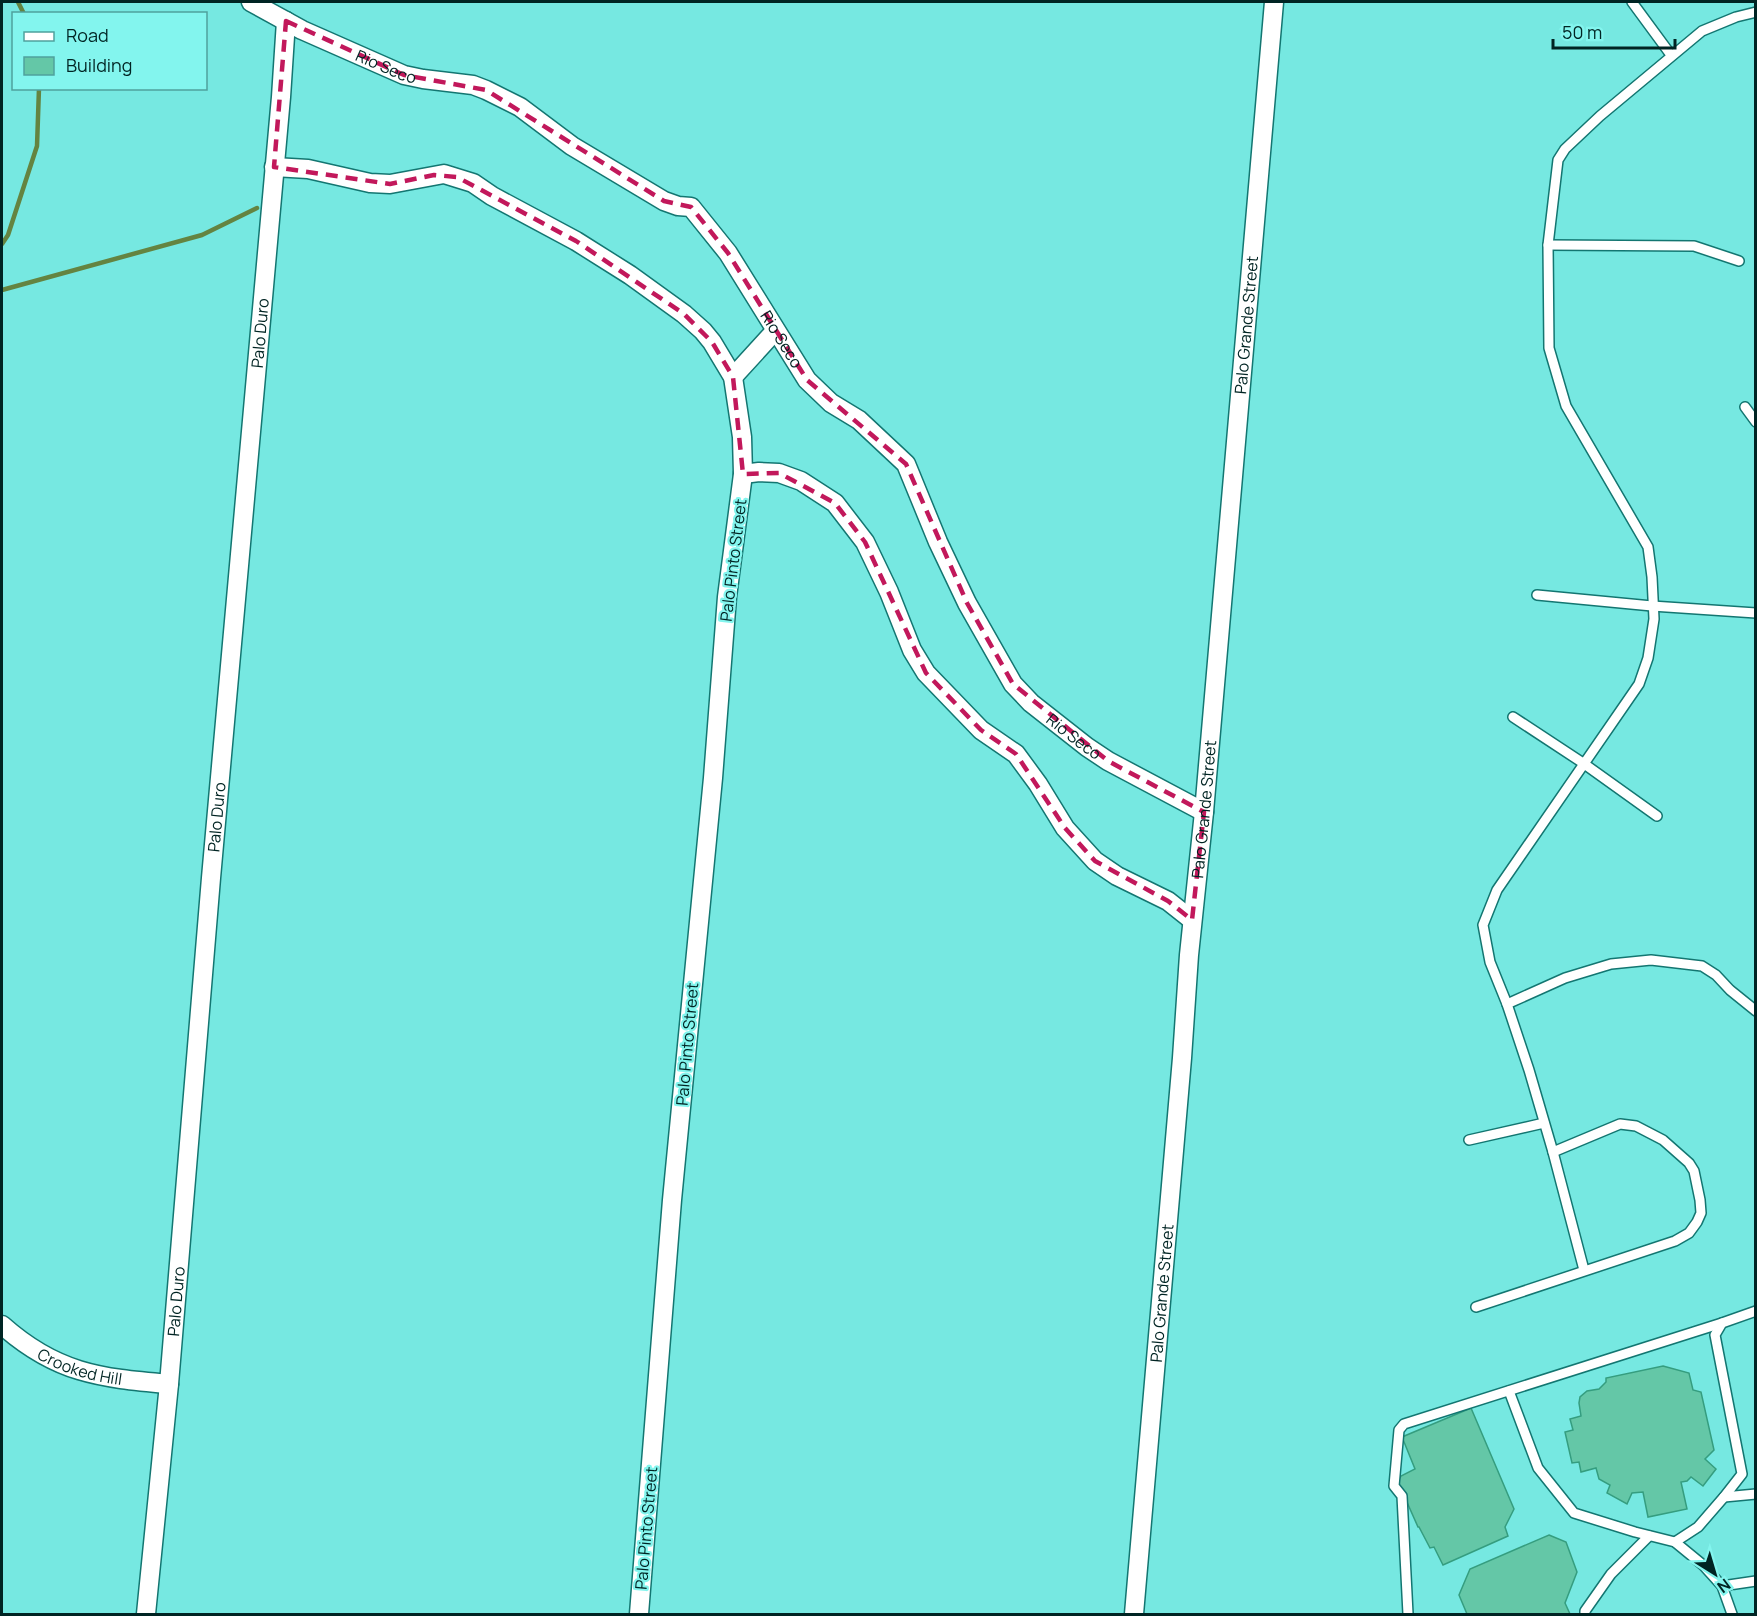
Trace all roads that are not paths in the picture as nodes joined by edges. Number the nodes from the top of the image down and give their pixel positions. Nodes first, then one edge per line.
1 (251, 2) edge
2 (1274, 2) edge
3 (1632, 2) edge
4 (1755, 12) edge
5 (286, 21) junction
6 (1671, 55) junction
7 (274, 167) junction
8 (1548, 245) junction
9 (1739, 261) dead end
10 (775, 331) junction
11 (733, 377) junction
12 (1745, 406) dead end
13 (1755, 422) edge
14 (743, 474) junction
15 (1537, 595) dead end
16 (1652, 606) junction
17 (1755, 613) edge
18 (1513, 717) dead end
19 (1583, 763) junction
20 (1204, 812) junction
21 (1657, 816) dead end
22 (1192, 920) junction
23 (1507, 1004) junction
24 (1755, 1011) edge
25 (1544, 1123) junction
26 (1469, 1140) dead end
27 (1553, 1152) junction
28 (1584, 1270) junction
29 (1476, 1307) dead end
30 (1755, 1311) edge
31 (1722, 1323) junction
32 (2, 1325) edge
33 (169, 1384) junction
34 (1509, 1391) junction
35 (1755, 1494) edge
36 (1724, 1497) junction
37 (1649, 1536) junction
38 (1675, 1542) junction
39 (1755, 1581) edge
40 (1722, 1586) junction
41 (146, 1614) edge
42 (639, 1614) edge
43 (1134, 1614) edge
44 (1408, 1614) edge
45 (1585, 1614) edge
46 (1732, 1614) edge

1 - 5 street, Rio Seco
2 - 20 street, Palo Grande Street
3 - 6 lane
4 - 6 lane
5 - 7 street, Palo Duro
5 - 10 street, Rio Seco
6 - 8 lane
7 - 11 street
7 - 33 street, Palo Duro
8 - 9 lane
8 - 16 lane
10 - 11 street
10 - 20 street, Rio Seco
11 - 14 street
12 - 13 lane
14 - 22 street
14 - 42 street, Palo Pinto Street
15 - 16 lane
16 - 17 lane
16 - 19 lane
18 - 19 lane
19 - 21 lane
19 - 23 lane
20 - 22 street, Palo Grande Street
22 - 43 street, Palo Grande Street
23 - 24 lane
23 - 25 lane
25 - 26 lane
25 - 27 lane
27 - 28 lane
27 - 28 lane
28 - 29 lane
30 - 31 lane
31 - 34 lane
31 - 36 lane
32 - 33 street, Crooked Hill
33 - 41 street, Palo Duro
34 - 37 lane
34 - 44 lane
35 - 36 lane
36 - 38 lane
37 - 38 lane
37 - 45 lane
38 - 40 lane
39 - 40 lane
40 - 46 lane

